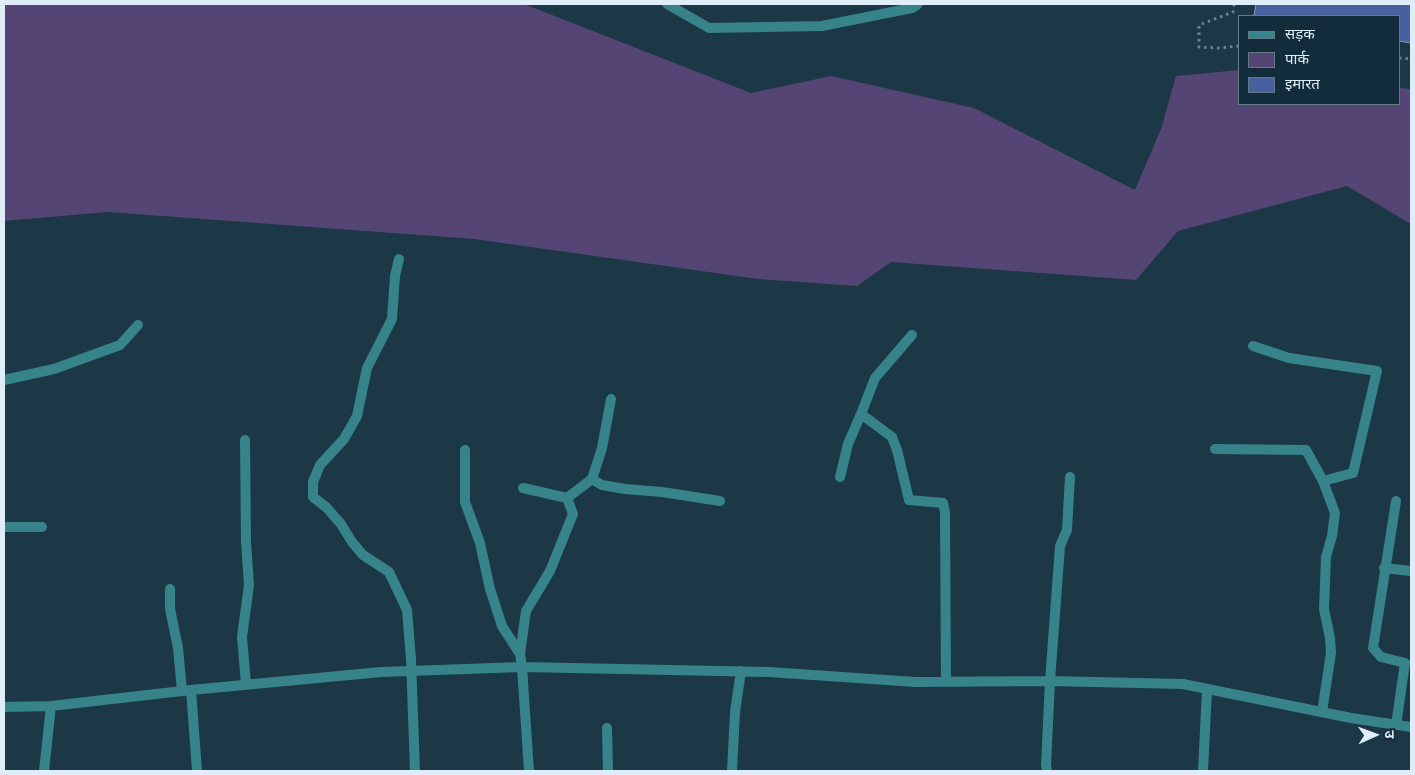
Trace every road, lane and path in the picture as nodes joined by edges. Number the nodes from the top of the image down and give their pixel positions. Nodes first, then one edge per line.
1 (667, 4) edge
2 (918, 4) edge
3 (1234, 4) edge
4 (1238, 46) edge
5 (400, 259) dead end
6 (138, 325) dead end
7 (912, 335) dead end
8 (1253, 346) dead end
9 (4, 380) edge
10 (611, 399) dead end
11 (861, 414) junction
12 (245, 440) dead end
13 (1215, 449) dead end
14 (465, 450) dead end
15 (1070, 476) dead end
16 (840, 477) dead end
17 (592, 479) junction
18 (1323, 480) junction
19 (523, 488) dead end
20 (567, 498) junction
21 (720, 501) dead end
22 (1396, 501) dead end
23 (42, 526) dead end
24 (4, 527) edge
25 (1384, 568) junction
26 (1411, 571) edge
27 (170, 589) dead end
28 (520, 654) junction
29 (522, 668) junction
30 (741, 671) junction
31 (411, 672) junction
32 (1050, 681) junction
33 (946, 682) junction
34 (246, 684) junction
35 (1207, 689) junction
36 (187, 690) junction
37 (51, 706) junction
38 (4, 707) edge
39 (1322, 712) junction
40 (1396, 725) junction
41 (1411, 727) edge
42 (607, 728) dead end
43 (44, 771) edge
44 (197, 771) edge
45 (415, 771) edge
46 (529, 771) edge
47 (608, 771) edge
48 (732, 771) edge
49 (1047, 771) edge
50 (1203, 771) edge

1 - 2 street
3 - 4 path
5 - 31 street
6 - 9 street
7 - 11 street
8 - 18 street
10 - 17 street
11 - 16 street
11 - 33 street
12 - 34 street
13 - 18 street
14 - 28 street
15 - 32 street
17 - 20 street
17 - 21 street
18 - 39 street
19 - 20 street
20 - 28 street
22 - 25 street
23 - 24 street
25 - 26 street
25 - 40 street
27 - 36 street
28 - 29 street
29 - 30 street
29 - 31 street
29 - 46 street
30 - 33 street
30 - 48 street
31 - 34 street
31 - 45 street
32 - 33 street
32 - 35 street
32 - 49 street
34 - 36 street
35 - 39 street
35 - 50 street
36 - 37 street
36 - 44 street
37 - 38 street
37 - 43 street
39 - 40 street
40 - 41 street
42 - 47 street

